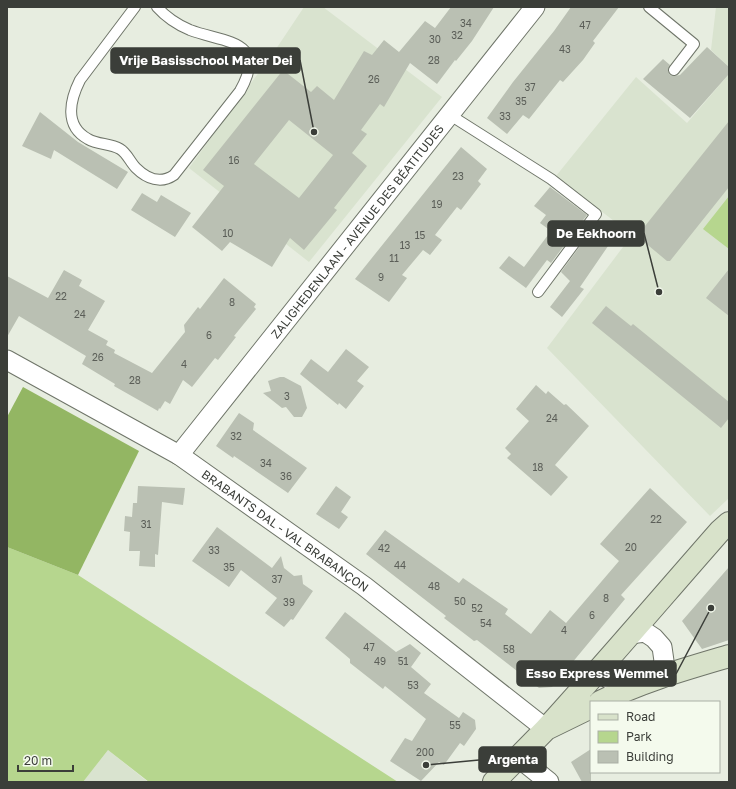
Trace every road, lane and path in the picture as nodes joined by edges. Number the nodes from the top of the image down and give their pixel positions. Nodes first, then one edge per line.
1 (135, 7) edge
2 (157, 7) edge
3 (535, 7) edge
4 (649, 7) edge
5 (674, 70) dead end
6 (450, 115) junction
7 (538, 292) dead end
8 (7, 360) edge
9 (179, 455) junction
10 (729, 524) edge
11 (630, 634) junction
12 (729, 656) edge
13 (604, 666) junction
14 (658, 677) junction
15 (630, 687) junction
16 (602, 701) edge
17 (590, 707) edge
18 (546, 729) junction
19 (518, 757) junction
20 (494, 782) edge
21 (549, 782) edge

1 - 2 lane
3 - 6 street, ZALIGHEDENLAAN - AVENUE DES BÉATITUDES
4 - 5 lane
6 - 7 lane
6 - 9 street, ZALIGHEDENLAAN - AVENUE DES BÉATITUDES
8 - 9 street, BRABANTS DAL - VAL BRABANÇON
9 - 18 street, BRABANTS DAL - VAL BRABANÇON
10 - 11 main road
11 - 13 main road
11 - 14 street
12 - 14 main road
13 - 15 street
13 - 18 main road
14 - 15 main road
15 - 16 main road
17 - 18 main road
18 - 19 main road
19 - 20 main road
19 - 21 street

